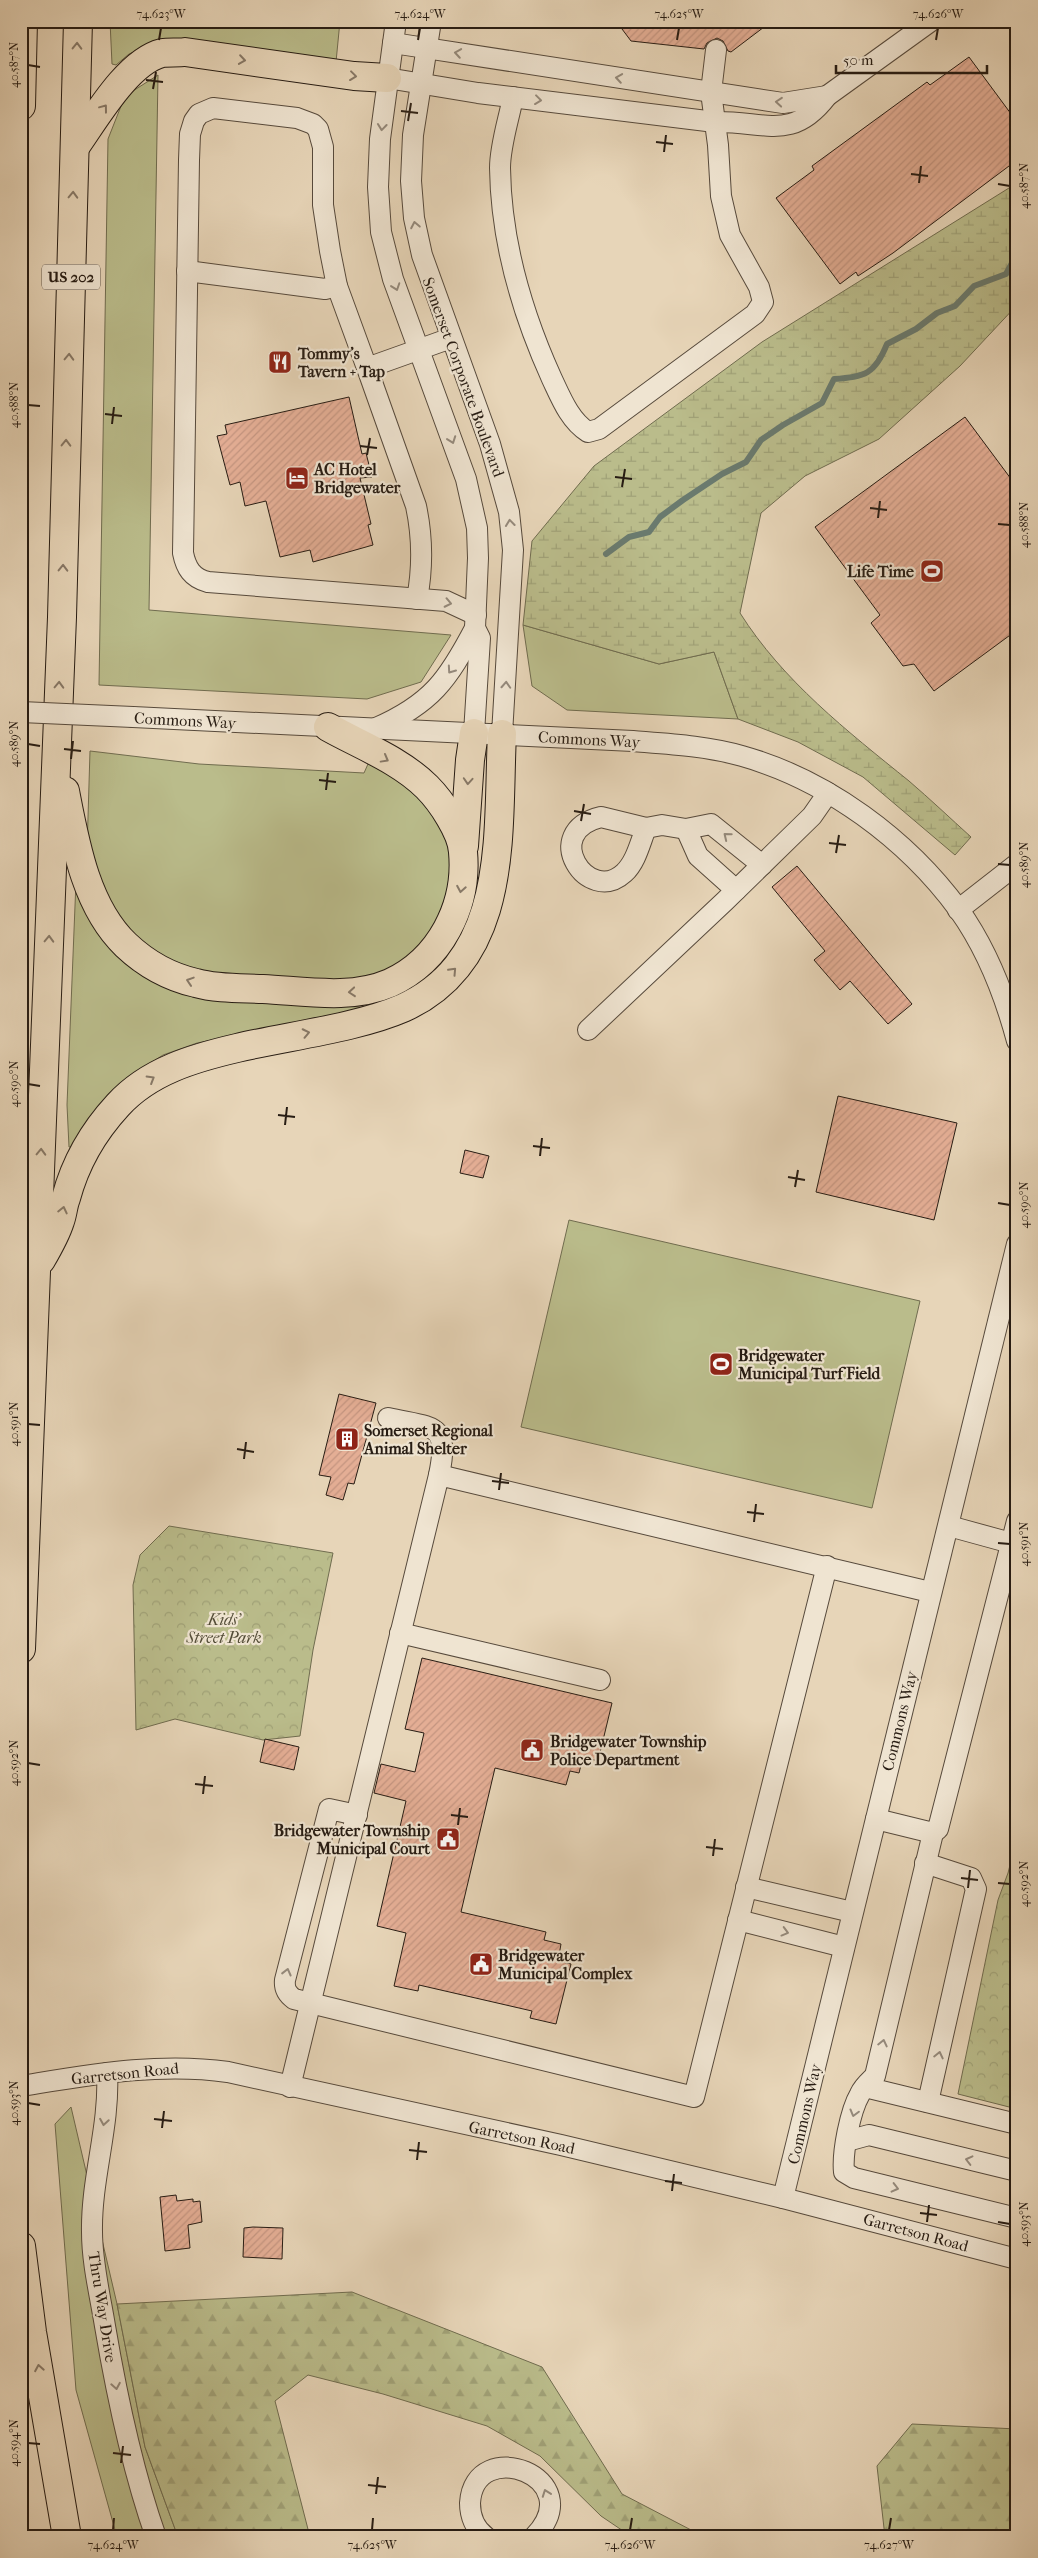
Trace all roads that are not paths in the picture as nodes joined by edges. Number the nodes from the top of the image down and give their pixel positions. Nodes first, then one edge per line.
1 (23, 21) edge
2 (78, 21) edge
3 (396, 21) edge
4 (431, 21) edge
5 (931, 21) edge
6 (393, 43) junction
7 (427, 49) junction
8 (716, 50) dead end
9 (387, 78) junction
10 (421, 83) junction
11 (21, 92) edge
12 (711, 92) junction
13 (827, 96) junction
14 (513, 97) junction
15 (21, 106) edge
16 (715, 122) junction
17 (74, 147) junction
18 (187, 271) junction
19 (337, 286) junction
20 (451, 338) junction
21 (417, 349) junction
22 (367, 368) junction
23 (416, 599) junction
24 (475, 622) junction
25 (21, 712) edge
26 (328, 727) junction
27 (372, 729) junction
28 (474, 733) junction
29 (502, 734) junction
30 (57, 751) junction
31 (828, 793) junction
32 (646, 828) dead end
33 (686, 829) junction
34 (463, 850) junction
35 (762, 864) junction
36 (1017, 864) edge
37 (736, 890) junction
38 (958, 910) junction
39 (588, 1030) dead end
40 (1017, 1041) edge
41 (1017, 1244) edge
42 (36, 1271) junction
43 (1008, 1319) edge
44 (388, 1418) dead end
45 (440, 1475) junction
46 (1017, 1521) edge
47 (949, 1526) junction
48 (1012, 1543) junction
49 (826, 1566) junction
50 (930, 1592) junction
51 (400, 1633) junction
52 (21, 1650) edge
53 (600, 1680) dead end
54 (356, 1815) junction
55 (876, 1819) junction
56 (933, 1834) junction
57 (925, 1863) junction
58 (746, 1887) junction
59 (852, 1912) junction
60 (738, 1920) junction
61 (844, 1947) junction
62 (310, 2003) junction
63 (107, 2073) junction
64 (21, 2086) edge
65 (290, 2087) junction
66 (865, 2087) junction
67 (928, 2102) junction
68 (1017, 2124) edge
69 (847, 2140) junction
70 (1017, 2171) edge
71 (783, 2198) junction
72 (1017, 2218) edge
73 (21, 2246) edge
74 (1017, 2259) edge
75 (44, 2400) junction
76 (541, 2534) edge
77 (67, 2537) edge
78 (85, 2537) edge
79 (156, 2537) edge
80 (486, 2537) edge

1 - 11 highway
17 -> 2 highway, US 202
3 - 6 street, Somerset Corporate Boulevard
4 - 7 street, Somerset Corporate Boulevard
5 - 13 street
6 - 7 street
6 - 9 street, Somerset Corporate Boulevard
7 - 10 street, Somerset Corporate Boulevard
12 -> 7 street
8 - 12 street
9 - 10 street
17 -> 9 highway
9 -> 21 street, Somerset Corporate Boulevard
10 - 14 street
20 -> 10 street, Somerset Corporate Boulevard
11 - 15 highway
13 -> 12 street
12 - 16 street
13 - 16 street
14 -> 16 street
14 - 16 street
30 -> 17 highway, US 202
18 - 19 street
18 - 19 street
18 - 23 street
19 - 22 street
20 - 21 street
29 -> 20 street, Somerset Corporate Boulevard
21 - 22 street
21 -> 24 street, Somerset Corporate Boulevard
22 - 23 street
23 -> 24 street
24 -> 27 street
24 - 28 street, Somerset Corporate Boulevard
25 - 26 street, Commons Way, bridge
26 - 27 street, Commons Way
26 -> 34 highway
27 - 28 street, Commons Way
28 - 29 street, Commons Way
28 -> 34 highway
29 - 31 street, Commons Way
42 -> 29 highway
34 -> 30 highway
42 -> 30 highway, US 202
31 - 35 street
31 - 38 street, Commons Way
32 - 33 street
35 -> 33 street
33 - 37 street
35 - 37 street
36 - 38 street
37 - 39 street
38 - 40 street, Commons Way
41 - 43 street, Commons Way
42 - 52 highway, US 202
43 - 47 street, Commons Way
44 - 45 street
45 - 49 street
45 - 51 street
46 - 48 street
47 - 48 street
47 - 50 street, Commons Way
48 - 56 street
49 - 50 street
49 - 58 street
50 - 55 street, Commons Way
51 - 53 street
51 - 54 street
54 - 62 street
62 -> 54 street
55 - 56 street
55 - 59 street, Commons Way
56 - 57 street
66 -> 57 street
67 -> 57 street
58 - 59 street
58 - 60 street
59 - 61 street, Commons Way
60 -> 61 street
60 - 62 street
61 - 71 street, Commons Way
62 - 65 street
63 - 64 street, Garretson Road
63 - 65 street, Garretson Road
63 -> 79 street, Thru Way Drive
65 - 71 street, Garretson Road
66 - 67 street
66 -> 69 street
67 - 68 street
70 -> 69 street
69 -> 72 street
71 - 74 street, Garretson Road
75 -> 73 highway
75 - 77 highway
75 - 78 highway
76 -> 80 street

